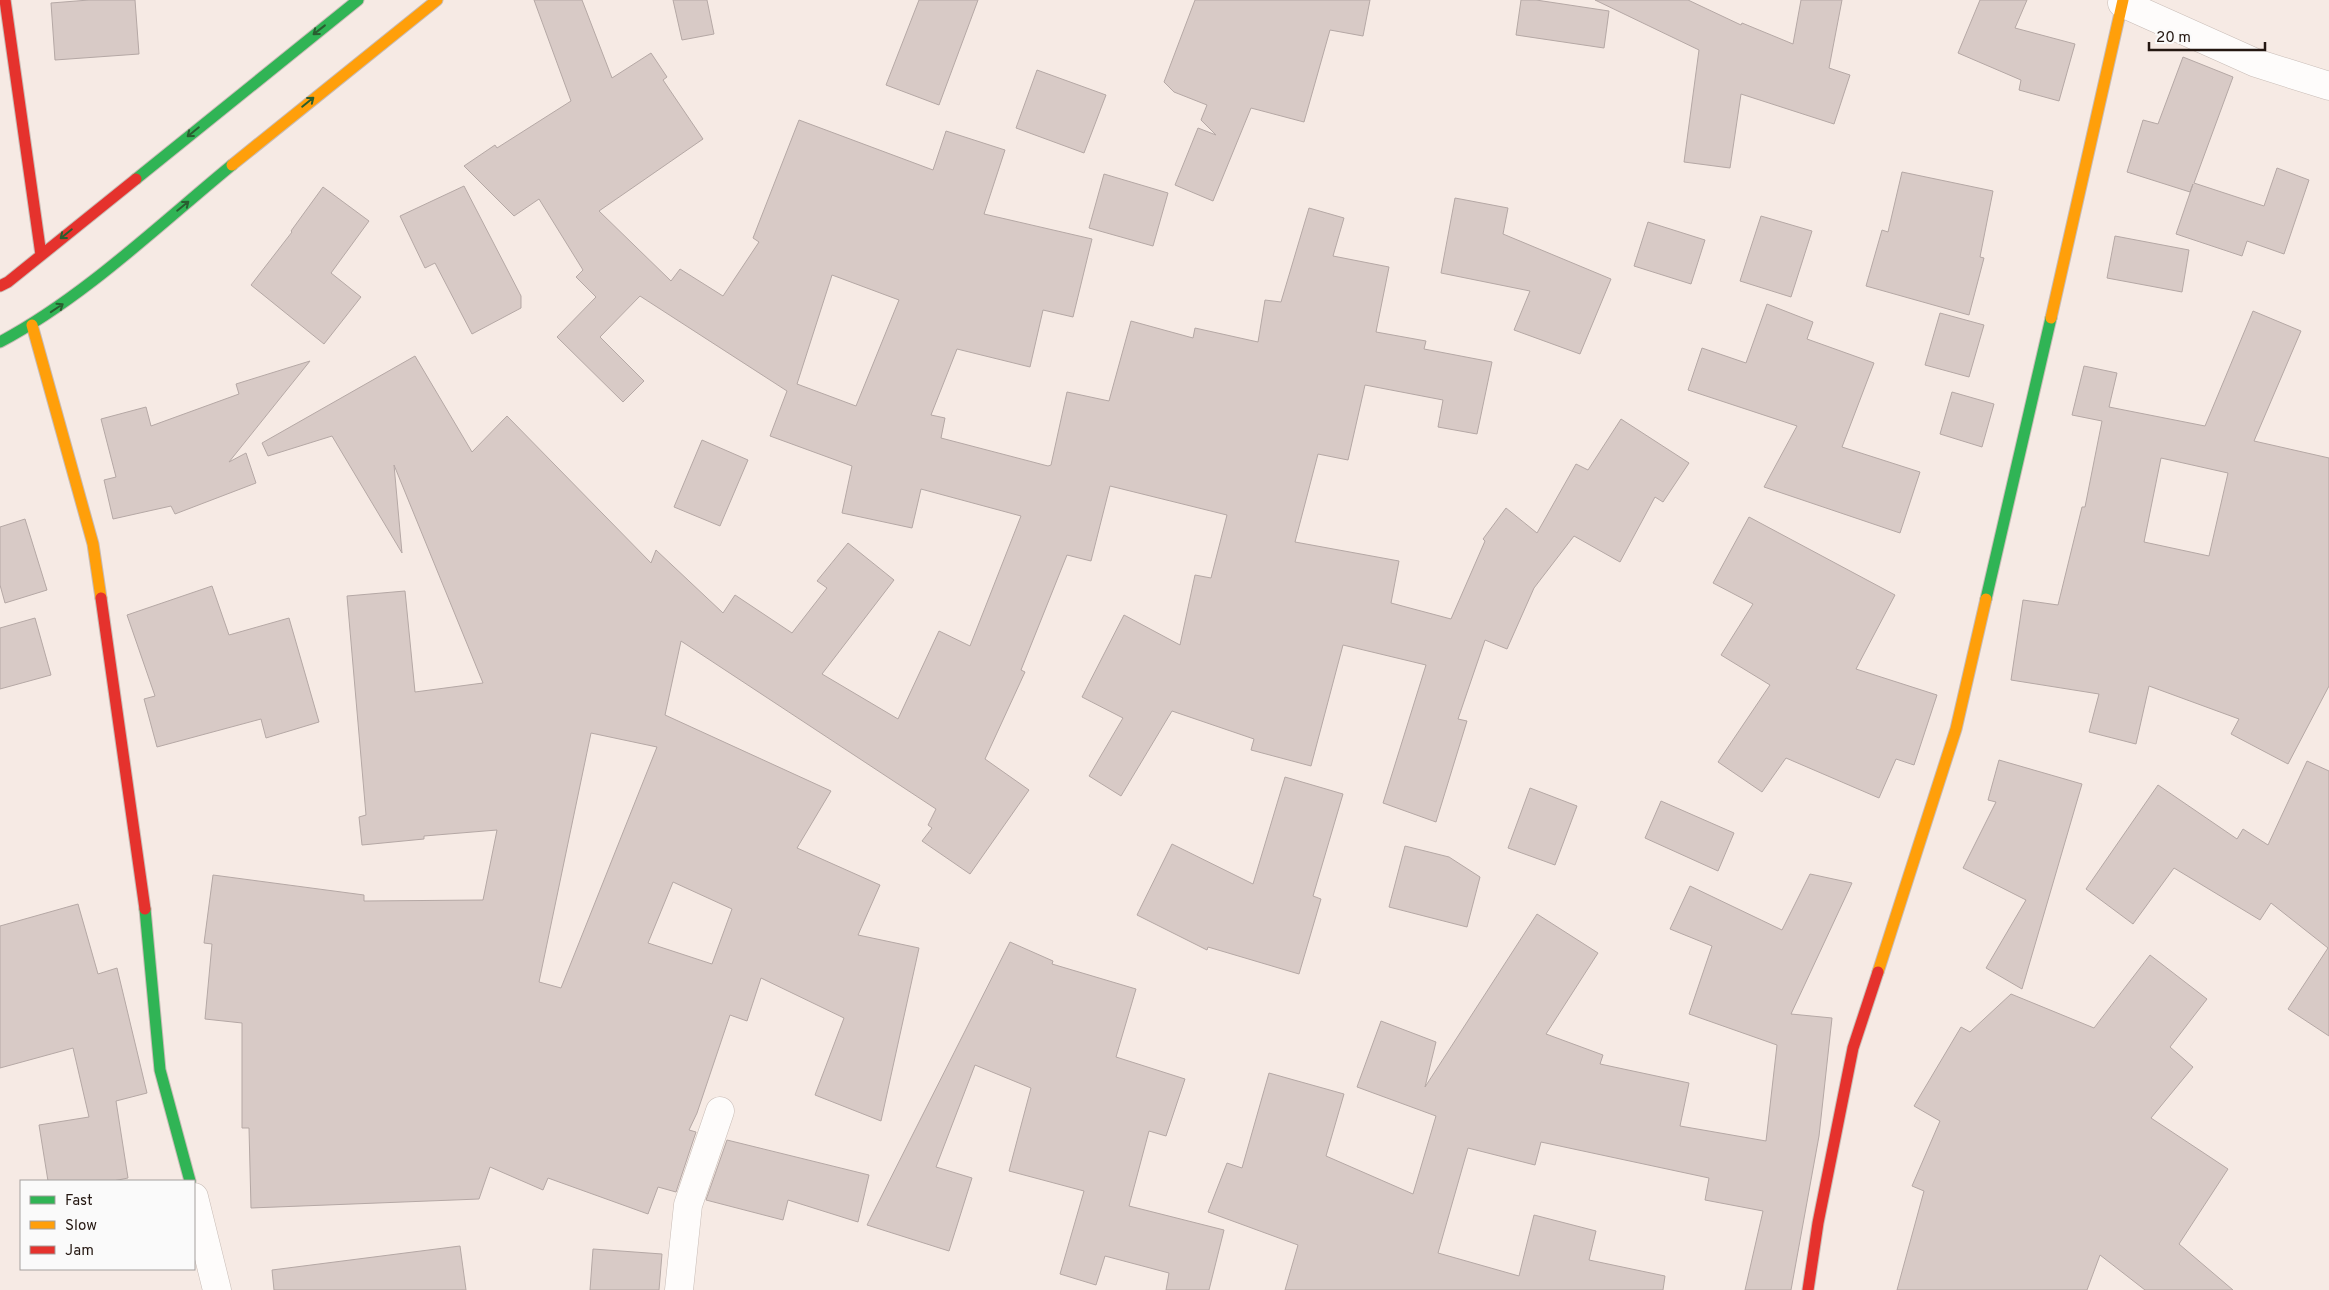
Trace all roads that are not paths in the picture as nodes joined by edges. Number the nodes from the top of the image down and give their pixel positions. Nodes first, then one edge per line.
1 (5, 0) edge
2 (358, 0) edge
3 (437, 0) edge
4 (2122, 2) edge
5 (2329, 86) edge
6 (41, 255) junction
7 (0, 286) edge
8 (32, 325) junction
9 (0, 342) edge
10 (720, 1110) dead end
11 (190, 1180) edge
12 (195, 1201) edge
13 (217, 1290) edge
14 (680, 1290) edge
15 (1808, 1290) edge

1 - 6 street
2 -> 6 street
8 -> 3 street
4 - 5 street
4 - 15 street
6 - 7 street
8 - 9 street
8 - 11 street
10 - 14 street
12 - 13 street

